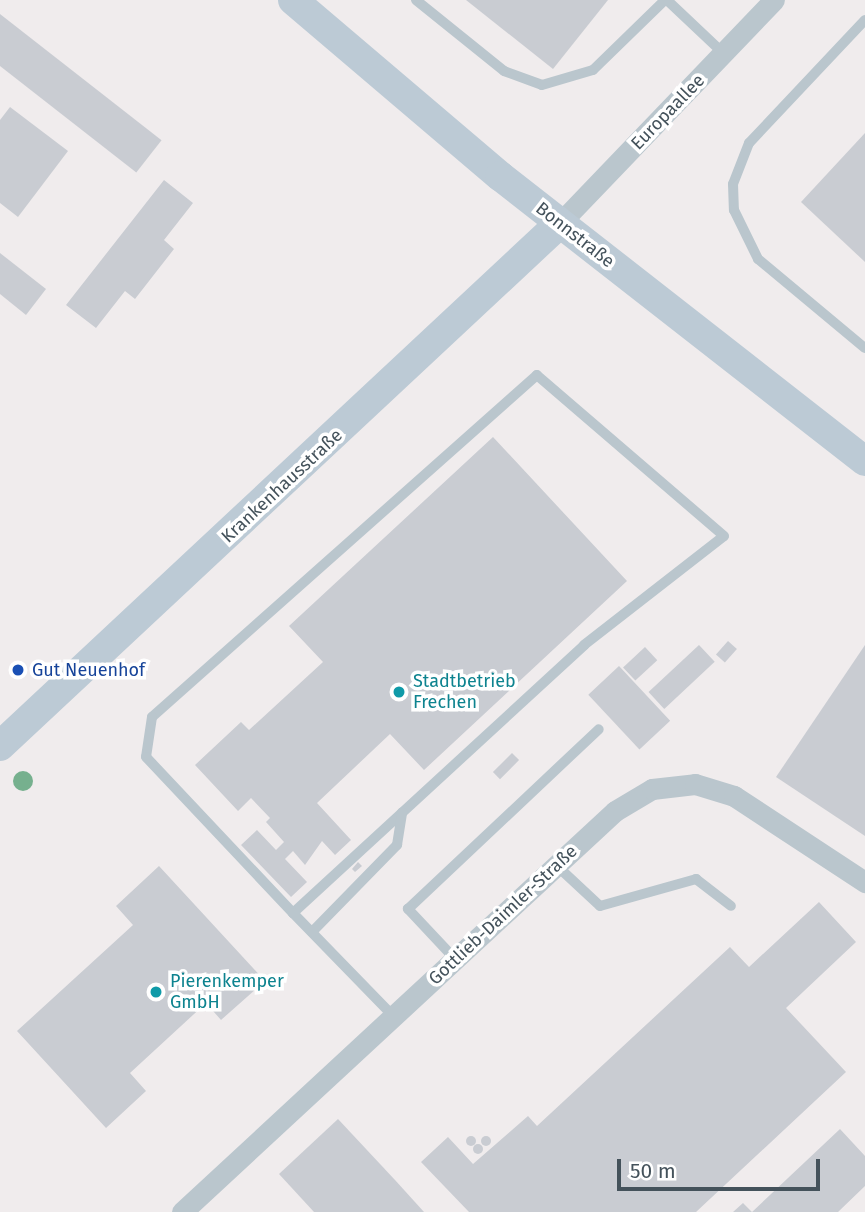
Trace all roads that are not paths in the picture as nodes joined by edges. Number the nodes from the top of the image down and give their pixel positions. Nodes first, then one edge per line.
1 (293, 0) edge
2 (416, 0) edge
3 (666, 0) edge
4 (774, 0) edge
5 (865, 20) edge
6 (723, 53) junction
7 (561, 223) junction
8 (865, 348) edge
9 (865, 461) edge
10 (599, 729) dead end
11 (0, 746) edge
12 (402, 812) junction
13 (556, 865) junction
14 (865, 882) edge
15 (731, 906) dead end
16 (293, 914) junction
17 (312, 932) junction
18 (455, 959) junction
19 (393, 1016) junction
20 (182, 1212) edge

1 - 7 street, Bonnstraße
2 - 3 lane
3 - 6 lane
4 - 6 street, Europaallee
5 - 8 lane
6 - 7 street, Europaallee
7 - 9 street, Bonnstraße
7 - 11 street, Krankenhausstraße
10 - 18 lane
12 - 16 lane
12 - 16 lane
12 - 17 lane
13 - 14 street, Gottlieb-Daimler-Straße
13 - 15 lane
13 - 18 street, Gottlieb-Daimler-Straße
16 - 17 lane
17 - 19 lane
18 - 19 street, Gottlieb-Daimler-Straße
19 - 20 street, Gottlieb-Daimler-Straße

